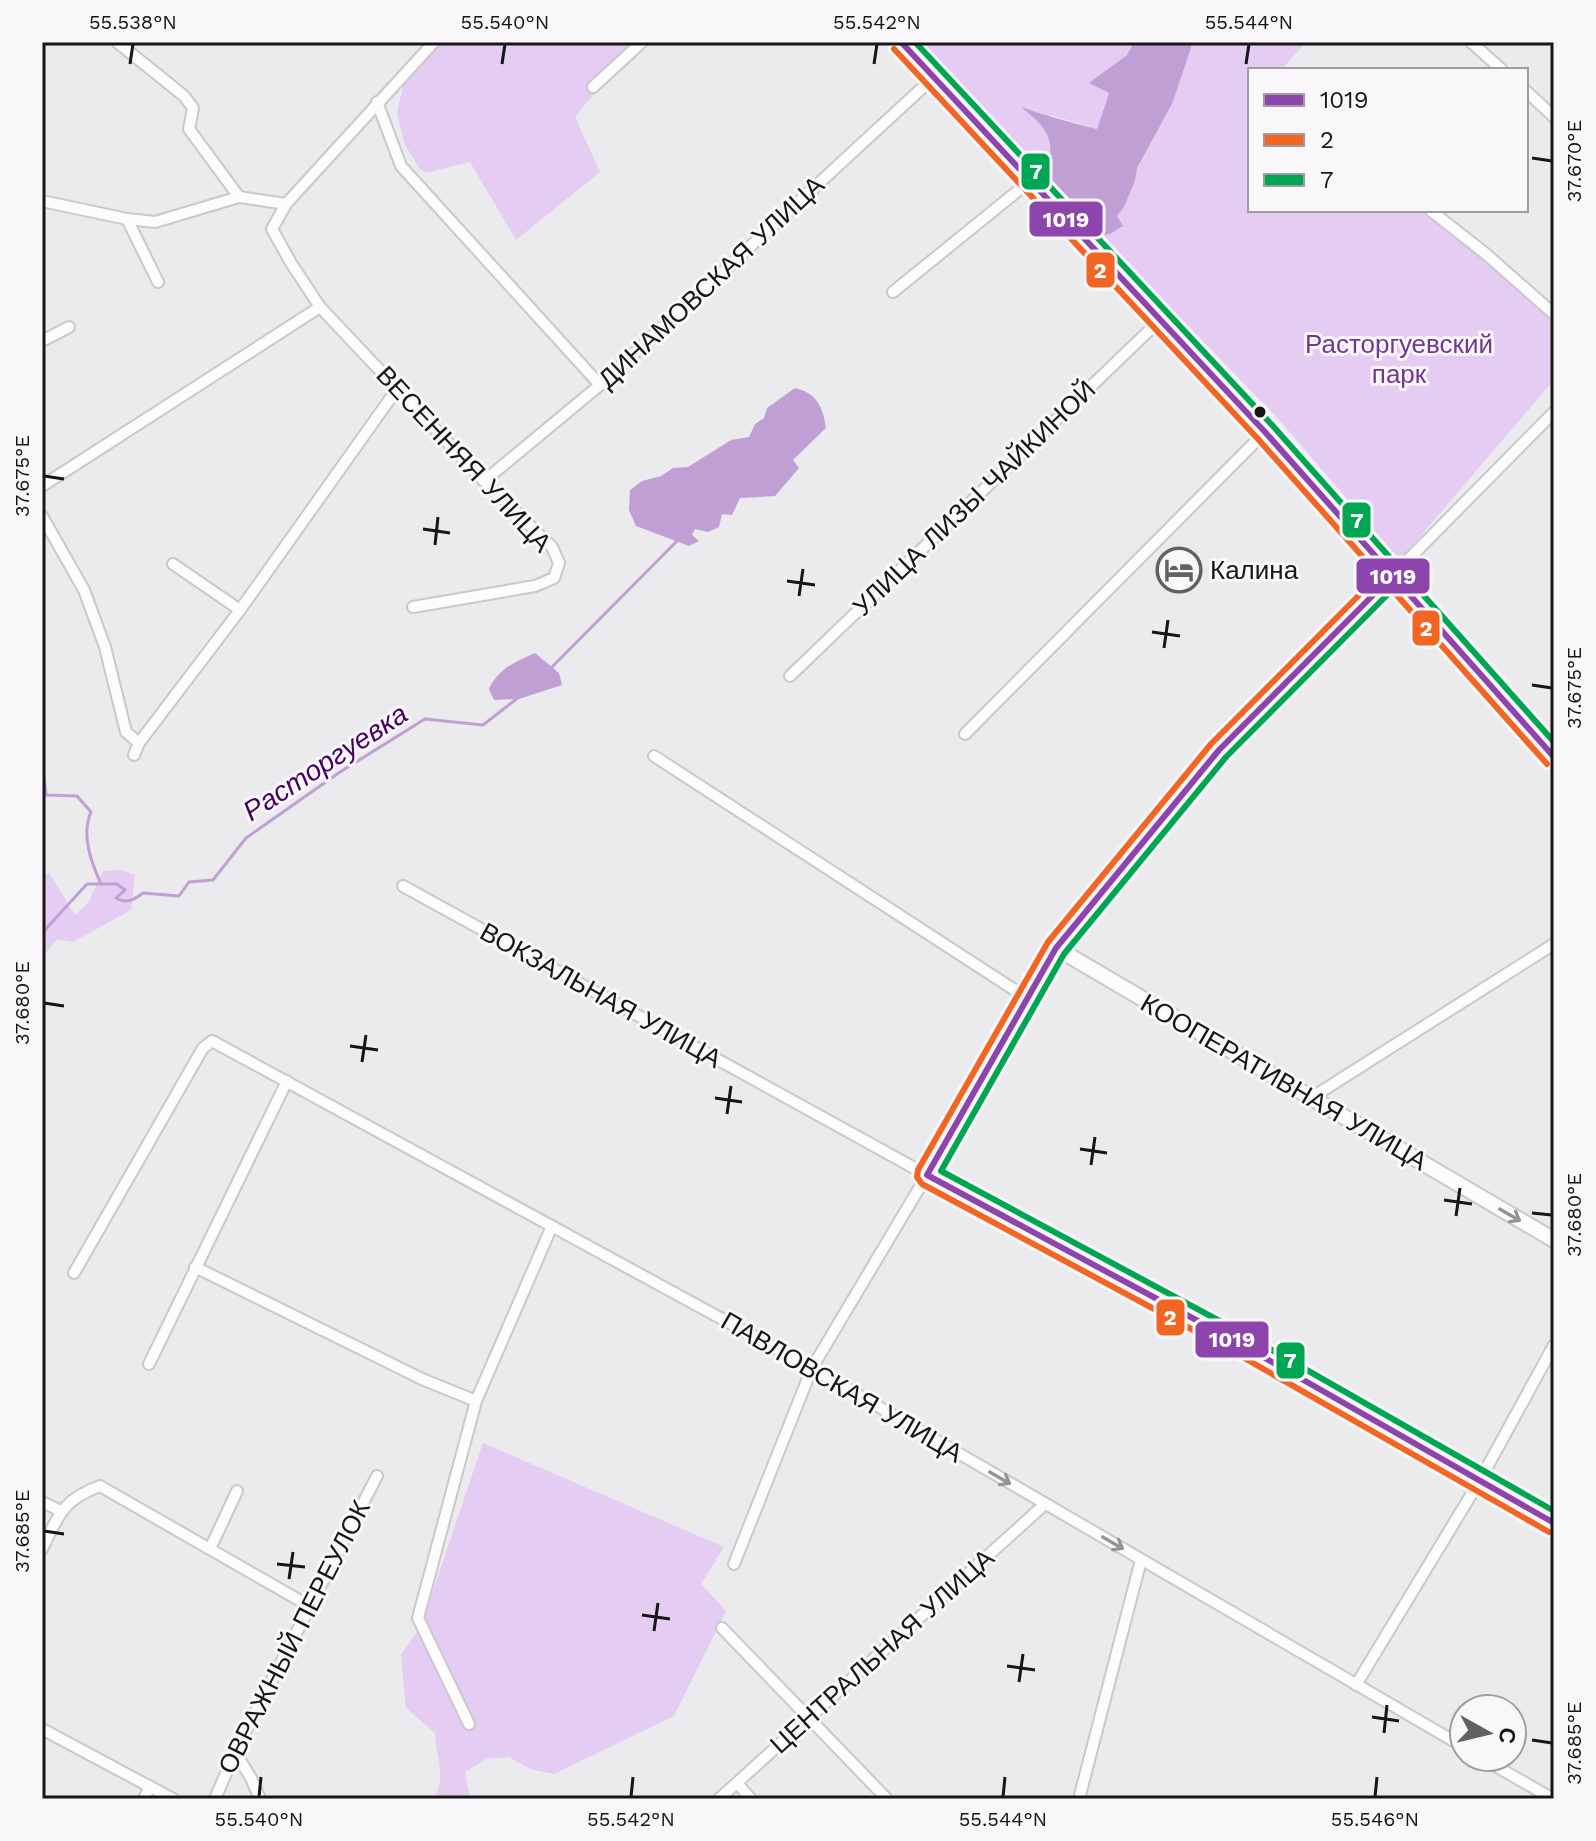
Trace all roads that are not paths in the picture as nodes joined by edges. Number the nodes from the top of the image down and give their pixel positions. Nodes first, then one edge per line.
1 (117, 42) edge
2 (434, 42) edge
3 (642, 42) edge
4 (901, 42) edge
5 (1471, 42) edge
6 (1500, 68) edge
7 (933, 78) junction
8 (593, 87) dead end
9 (1528, 93) edge
10 (377, 102) junction
11 (1554, 117) edge
12 (1030, 181) junction
13 (239, 197) junction
14 (42, 201) edge
15 (286, 204) junction
16 (1433, 212) edge
17 (127, 219) junction
18 (158, 282) dead end
19 (893, 292) dead end
20 (320, 307) junction
21 (1554, 314) edge
22 (1159, 321) junction
23 (69, 327) dead end
24 (42, 341) edge
25 (600, 385) junction
26 (397, 389) junction
27 (1554, 412) edge
28 (1265, 432) junction
29 (484, 481) junction
30 (42, 486) edge
31 (42, 516) edge
32 (173, 564) dead end
33 (1394, 574) junction
34 (413, 607) dead end
35 (240, 610) junction
36 (790, 676) dead end
37 (965, 734) dead end
38 (139, 743) junction
39 (134, 755) dead end
40 (654, 756) dead end
41 (1554, 757) edge
42 (403, 886) dead end
43 (1554, 944) edge
44 (1056, 948) junction
45 (1027, 998) junction
46 (287, 1081) junction
47 (1311, 1098) junction
48 (927, 1175) junction
49 (552, 1226) junction
50 (1554, 1240) edge
51 (195, 1267) junction
52 (74, 1273) dead end
53 (1554, 1345) edge
54 (149, 1364) dead end
55 (812, 1368) junction
56 (476, 1401) junction
57 (377, 1476) dead end
58 (1480, 1480) junction
59 (237, 1491) dead end
60 (42, 1502) edge
61 (1045, 1504) junction
62 (61, 1511) junction
63 (1554, 1523) edge
64 (42, 1549) edge
65 (210, 1549) junction
66 (1141, 1560) junction
67 (734, 1564) dead end
68 (311, 1607) junction
69 (722, 1628) dead end
70 (1356, 1685) junction
71 (808, 1719) junction
72 (469, 1724) dead end
73 (42, 1729) edge
74 (1448, 1738) edge
75 (235, 1752) junction
76 (1508, 1773) edge
77 (737, 1783) junction
78 (150, 1786) junction
79 (144, 1799) edge
80 (173, 1799) edge
81 (215, 1799) edge
82 (260, 1799) edge
83 (719, 1799) edge
84 (751, 1799) edge
85 (887, 1799) edge
86 (1079, 1799) edge
87 (1553, 1799) edge

1 - 13 street
2 - 10 street
3 - 8 street
4 - 7 street
5 - 6 street
7 - 12 street
7 - 25 street, ДИНАМОВСКАЯ УЛИЦА
9 - 11 street
10 - 15 street
10 - 25 street
12 - 19 street
12 - 22 street
13 - 15 street
13 - 17 street
14 - 17 street
15 - 20 street, ВЕСЕННЯЯ УЛИЦА
16 - 21 street
17 - 18 street
20 - 26 street, ВЕСЕННЯЯ УЛИЦА
20 - 30 street
22 - 28 street
22 - 36 street, УЛИЦА ЛИЗЫ ЧАЙКИНОЙ
23 - 24 street
25 - 29 street, ДИНАМОВСКАЯ УЛИЦА
26 - 29 street, ВЕСЕННЯЯ УЛИЦА
26 - 35 street
27 - 33 street
28 - 33 street
28 - 37 street
29 - 34 street, ВЕСЕННЯЯ УЛИЦА
31 - 38 street
32 - 35 street
33 - 41 street
33 - 44 street
35 - 38 street
38 - 39 street
40 - 45 street
42 - 48 street, ВОКЗАЛЬНАЯ УЛИЦА
43 - 47 street
44 - 45 street
44 - 47 street, КООПЕРАТИВНАЯ УЛИЦА
45 - 48 street
46 - 49 street, ПАВЛОВСКАЯ УЛИЦА
46 - 51 street
46 - 52 street, ПАВЛОВСКАЯ УЛИЦА
47 -> 50 street, КООПЕРАТИВНАЯ УЛИЦА
48 - 55 street
48 - 58 street, ВОКЗАЛЬНАЯ УЛИЦА
49 - 55 street, ПАВЛОВСКАЯ УЛИЦА
49 - 56 street
51 - 54 street
51 - 56 street
53 - 58 street
55 -> 61 street, ПАВЛОВСКАЯ УЛИЦА
55 - 67 street
56 - 72 street
57 - 68 street, ОВРАЖНЫЙ ПЕРЕУЛОК
58 - 63 street, ВОКЗАЛЬНАЯ УЛИЦА
58 - 70 street
59 - 65 street
60 - 62 street
61 -> 66 street, ПАВЛОВСКАЯ УЛИЦА
61 - 71 street, ЦЕНТРАЛЬНАЯ УЛИЦА
62 - 64 street
62 - 65 street
65 - 68 street
66 - 70 street, ПАВЛОВСКАЯ УЛИЦА
66 - 86 street
68 - 75 street, ОВРАЖНЫЙ ПЕРЕУЛОК
69 - 71 street
70 - 74 street, ПАВЛОВСКАЯ УЛИЦА
71 - 77 street, ЦЕНТРАЛЬНАЯ УЛИЦА
71 - 85 street
73 - 78 street
75 - 81 street, ОВРАЖНЫЙ ПЕРЕУЛОК
75 - 82 street
76 - 87 street
77 - 83 street, ЦЕНТРАЛЬНАЯ УЛИЦА
77 - 84 street
78 - 79 street
78 - 80 street

